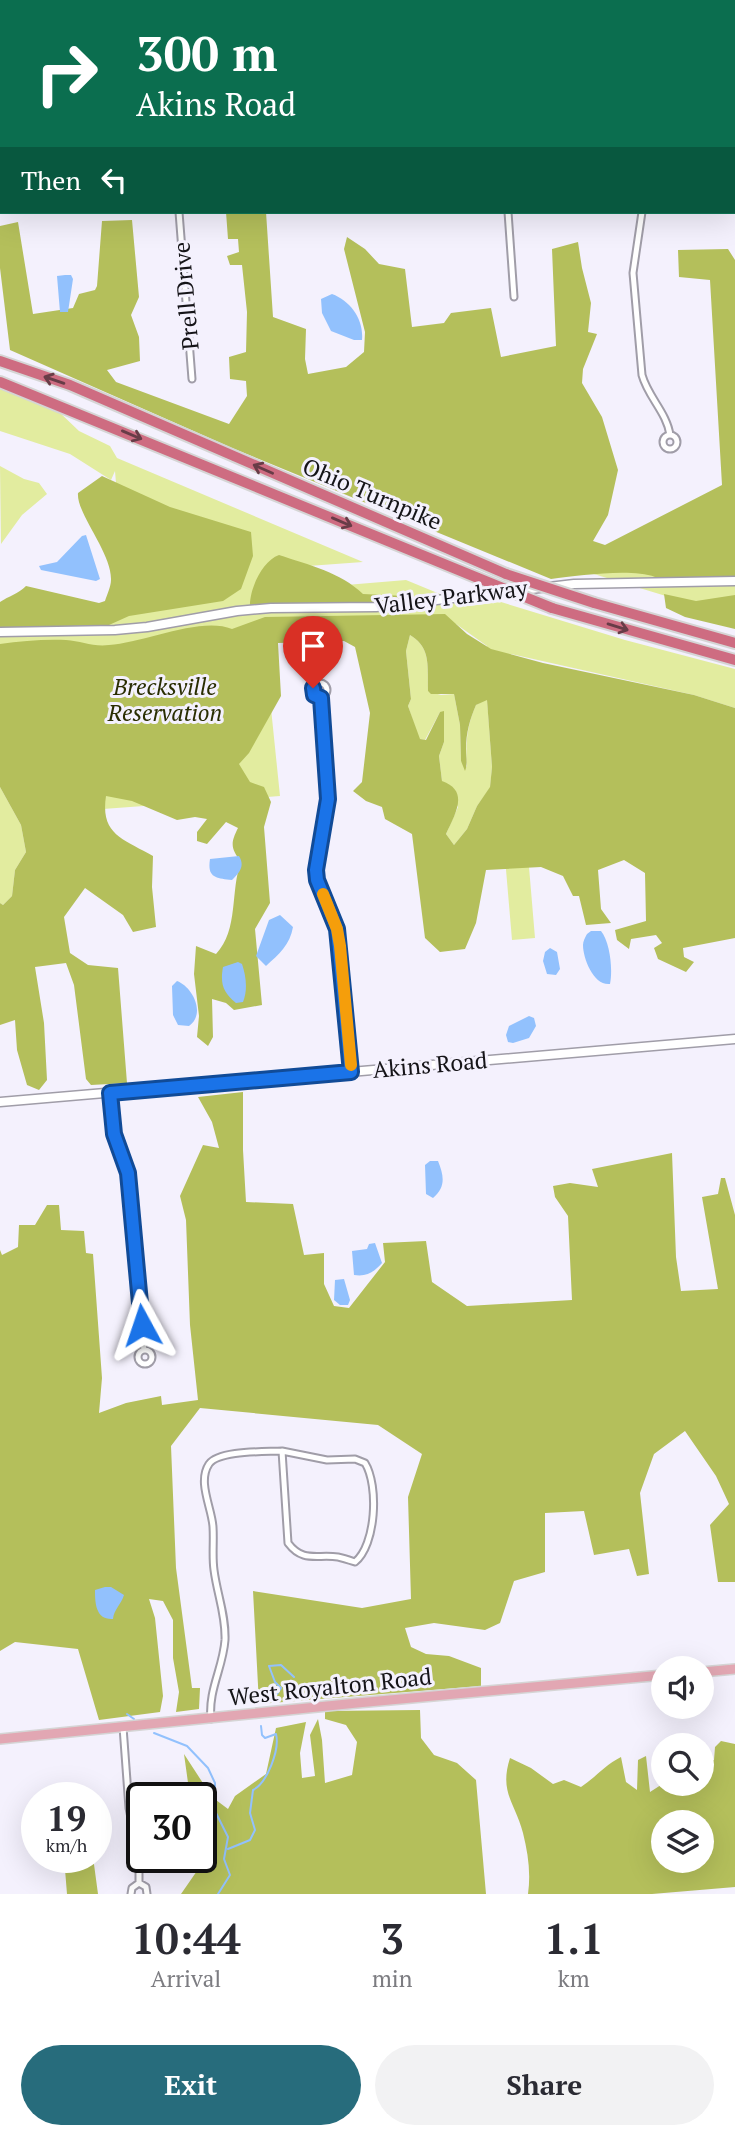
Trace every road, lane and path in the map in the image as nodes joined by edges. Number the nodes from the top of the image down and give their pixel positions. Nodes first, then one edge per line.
1 (179, 214) edge
2 (508, 214) edge
3 (642, 214) edge
4 (514, 297) dead end
5 (0, 361) edge
6 (192, 379) dead end
7 (0, 382) edge
8 (670, 435) dead end
9 (735, 581) edge
10 (0, 632) edge
11 (735, 643) edge
12 (735, 660) edge
13 (321, 698) dead end
14 (735, 1039) edge
15 (351, 1072) junction
16 (110, 1093) junction
17 (0, 1102) edge
18 (144, 1350) dead end
19 (282, 1451) junction
20 (735, 1669) edge
21 (714, 1671) edge
22 (651, 1676) edge
23 (211, 1719) junction
24 (123, 1727) junction
25 (0, 1739) edge
26 (139, 1884) junction
27 (131, 1894) edge
28 (147, 1894) edge

1 - 6 street, Prell Drive
2 - 4 street
3 - 8 street
11 -> 5 highway, Ohio Turnpike, bridge
7 -> 12 highway, Ohio Turnpike, bridge
9 - 10 street, Valley Parkway
13 - 15 street
14 - 15 street, Akins Road
15 - 16 street, Akins Road
16 - 17 street, Akins Road
16 - 18 street
19 - 19 street
19 - 23 street
20 - 21 main road
22 - 23 main road, West Royalton Road
23 - 24 main road, West Royalton Road
24 - 25 main road, West Royalton Road
24 - 26 street
26 - 27 street
26 - 28 street

